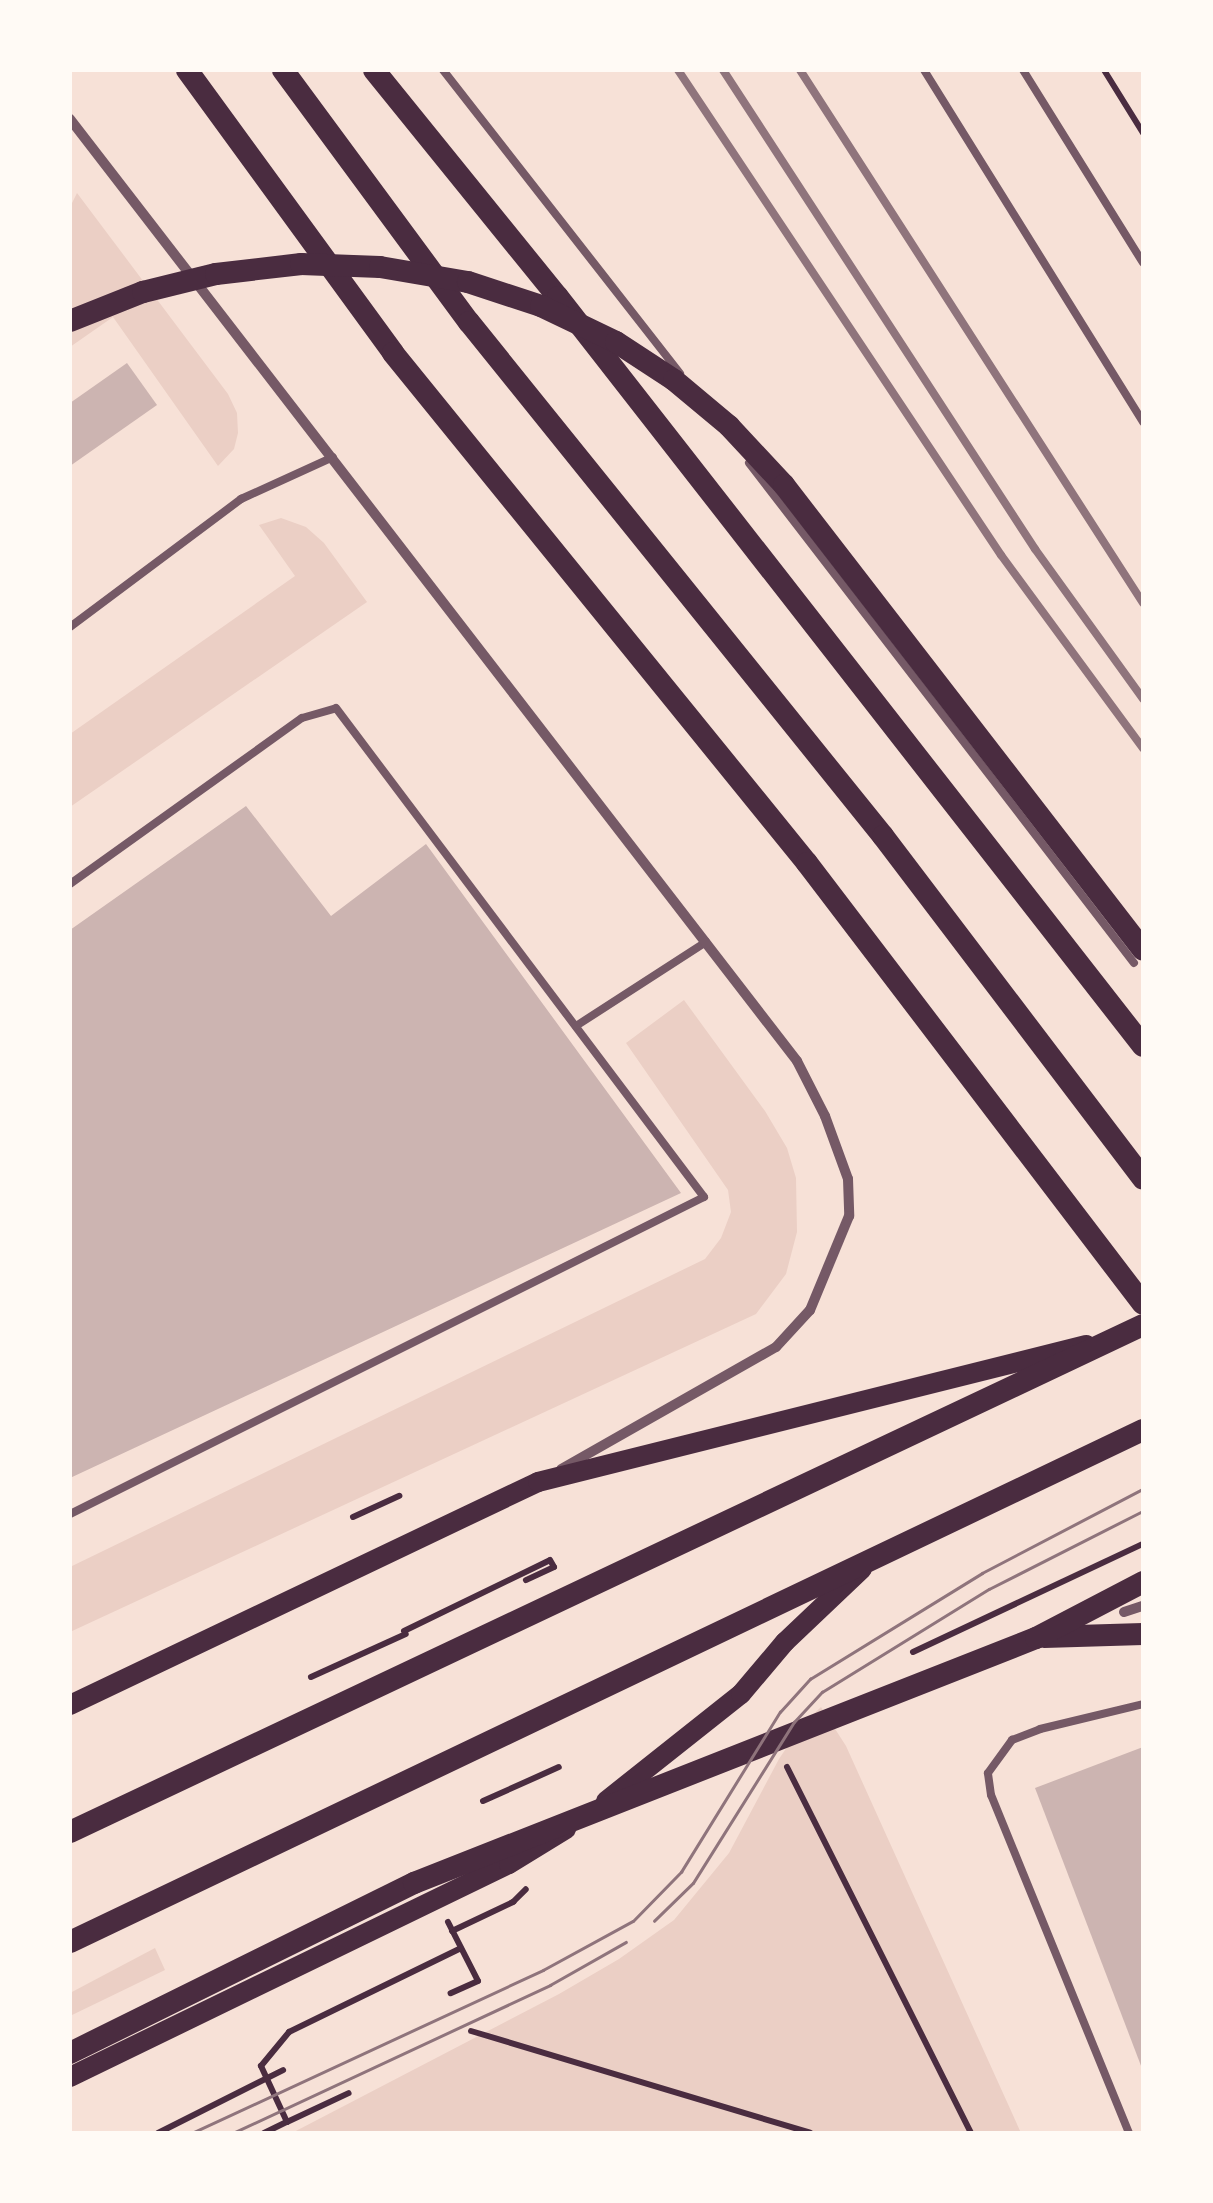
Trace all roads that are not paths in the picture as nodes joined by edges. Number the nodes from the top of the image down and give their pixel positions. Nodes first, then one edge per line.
1 (187, 70) edge
2 (283, 70) edge
3 (374, 70) edge
4 (443, 70) edge
5 (924, 70) edge
6 (1023, 70) edge
7 (70, 119) edge
8 (1143, 264) edge
9 (70, 322) edge
10 (1143, 422) edge
11 (333, 457) junction
12 (70, 627) edge
13 (70, 884) edge
14 (706, 942) junction
15 (1138, 957) edge
16 (576, 1026) junction
17 (1143, 1046) edge
18 (1143, 1178) edge
19 (1143, 1304) edge
20 (1143, 1324) edge
21 (1118, 1336) junction
22 (1143, 1430) edge
23 (538, 1482) junction
24 (70, 1514) edge
25 (870, 1561) junction
26 (1143, 1582) edge
27 (1143, 1606) edge
28 (1124, 1612) dead end
29 (1143, 1634) edge
30 (1036, 1638) junction
31 (1143, 1704) edge
32 (70, 1705) edge
33 (70, 1832) edge
34 (70, 1942) edge
35 (70, 2052) edge
36 (70, 2077) edge
37 (1130, 2133) edge

1 - 19 main road
2 - 18 main road
3 - 17 main road
4 - 15 lane
5 - 10 lane
6 - 8 lane
7 - 11 street
9 - 15 main road
11 - 12 lane
11 - 14 street
13 - 16 lane
14 - 16 lane
14 - 23 street
16 - 24 lane
20 - 21 main road
21 - 23 main road
21 - 33 main road
22 - 25 main road
23 - 32 main road
25 - 34 main road
25 - 36 main road
26 - 30 main road
27 - 28 street
29 - 30 main road
30 - 35 main road
31 - 37 lane

